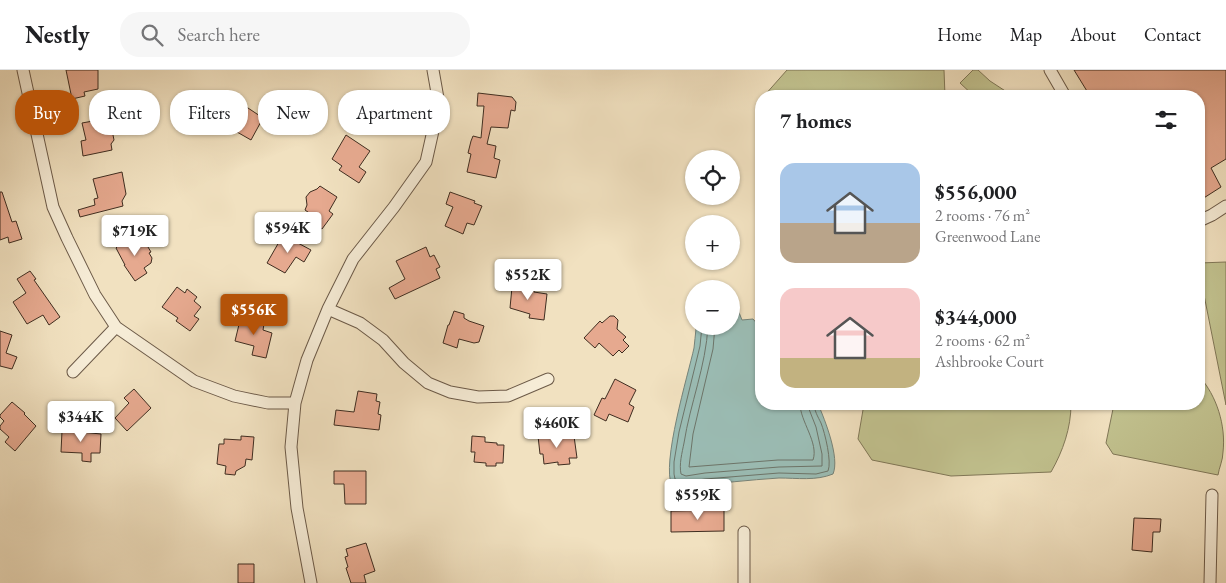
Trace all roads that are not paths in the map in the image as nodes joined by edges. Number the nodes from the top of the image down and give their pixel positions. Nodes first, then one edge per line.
1 (23, 70) edge
2 (433, 70) edge
3 (1050, 70) edge
4 (1062, 90) edge
5 (1226, 206) edge
6 (1205, 218) edge
7 (328, 309) junction
8 (116, 327) junction
9 (73, 372) dead end
10 (548, 379) dead end
11 (295, 403) junction
12 (1212, 495) dead end
13 (744, 532) dead end
14 (311, 583) edge
15 (744, 583) edge
16 (1210, 583) edge

1 - 8 street
2 - 7 street
3 - 4 street
5 - 6 street
7 - 10 street
7 - 11 street
8 - 9 street
8 - 11 street
11 - 14 street
12 - 16 street
13 - 15 street

